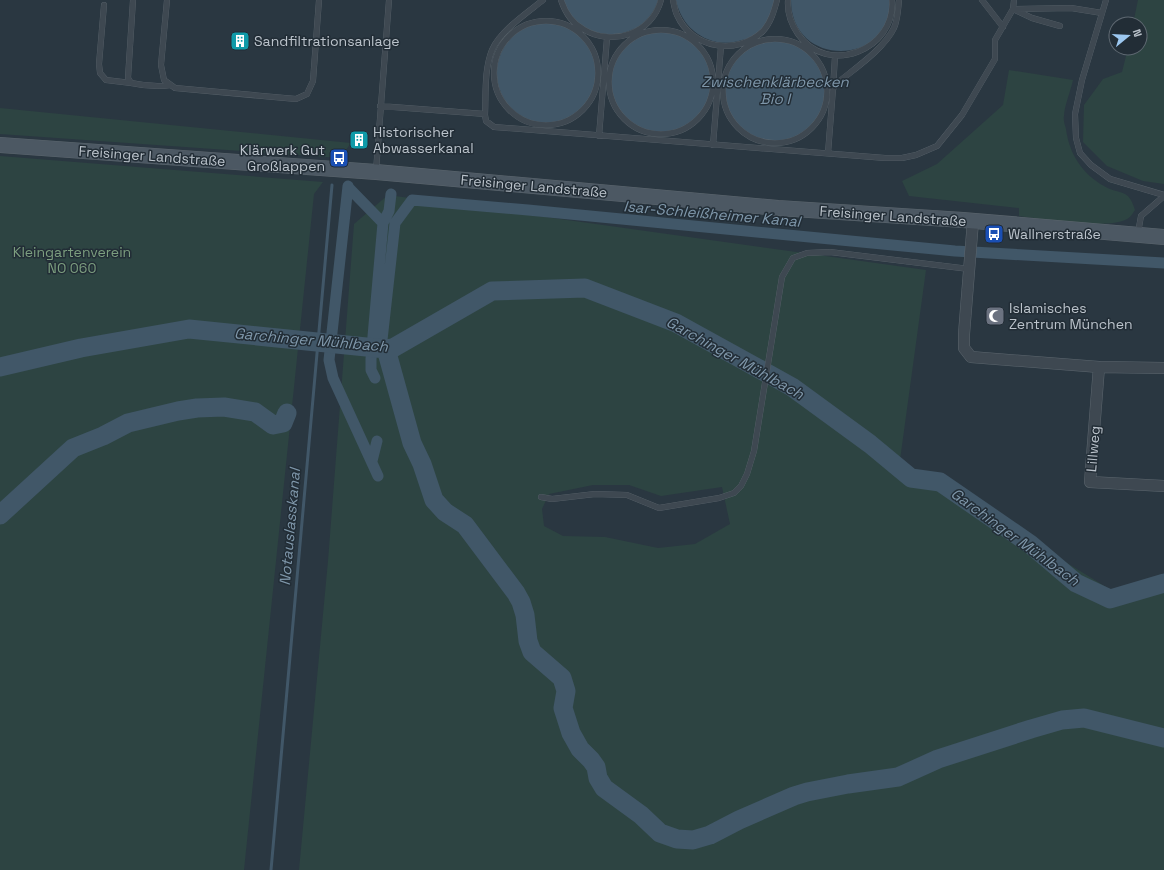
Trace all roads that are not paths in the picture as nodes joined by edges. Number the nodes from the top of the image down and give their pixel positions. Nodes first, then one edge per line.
1 (133, 0) edge
2 (167, 0) edge
3 (319, 0) edge
4 (389, 0) edge
5 (543, 0) edge
6 (561, 0) edge
7 (661, 0) edge
8 (673, 0) edge
9 (777, 0) edge
10 (788, 0) edge
11 (892, 0) edge
12 (899, 0) edge
13 (982, 0) edge
14 (1014, 0) edge
15 (1106, 0) edge
16 (104, 5) dead end
17 (1013, 9) junction
18 (1102, 13) junction
19 (1060, 26) dead end
20 (1004, 27) junction
21 (578, 29) junction
22 (637, 34) junction
23 (505, 36) junction
24 (606, 38) junction
25 (694, 39) junction
26 (751, 42) junction
27 (721, 46) junction
28 (807, 46) junction
29 (835, 56) junction
30 (604, 79) junction
31 (131, 83) junction
32 (171, 85) junction
33 (718, 88) junction
34 (831, 94) junction
35 (380, 106) junction
36 (485, 114) junction
37 (540, 128) junction
38 (599, 136) junction
39 (656, 137) junction
40 (0, 145) edge
41 (713, 145) junction
42 (773, 146) junction
43 (828, 153) junction
44 (376, 172) junction
45 (1164, 196) edge
46 (973, 221) junction
47 (1138, 236) junction
48 (1164, 237) edge
49 (969, 264) junction
50 (1099, 367) junction
51 (1164, 368) edge
52 (1164, 486) edge
53 (541, 498) dead end

1 - 31 lane
2 - 32 lane
3 - 32 lane
4 - 35 lane
5 - 23 lane
6 - 21 lane
7 - 22 lane
8 - 25 lane
9 - 26 lane
10 - 28 lane
11 - 29 lane
12 - 34 lane
13 - 20 lane
14 - 17 lane
15 - 18 lane
16 - 31 lane
17 - 18 lane
17 - 19 lane
17 - 20 lane
18 - 45 lane
20 - 43 lane
21 - 23 lane
21 - 24 lane
21 - 30 lane
22 - 24 lane
22 - 25 lane
22 - 30 lane
23 - 36 lane
23 - 37 lane
24 - 30 lane
25 - 27 lane
25 - 33 lane
26 - 27 lane
26 - 28 lane
26 - 33 lane
27 - 33 lane
28 - 29 lane
28 - 34 lane
29 - 34 lane
30 - 37 lane
30 - 38 lane
30 - 39 lane
31 - 32 lane
33 - 39 lane
33 - 41 lane
33 - 42 lane
34 - 42 lane
34 - 43 lane
35 - 36 lane
35 - 44 lane
36 - 37 lane
37 - 38 lane
38 - 39 lane
39 - 41 lane
40 - 44 main road, Freisinger Landstraße
41 - 42 lane
42 - 43 lane
44 - 46 main road, Freisinger Landstraße
45 - 47 lane
46 - 47 main road, Freisinger Landstraße
46 - 49 street
47 - 48 main road, Freisinger Landstraße
49 - 50 street
49 - 53 lane
50 - 51 street
50 - 52 street, Lillweg

